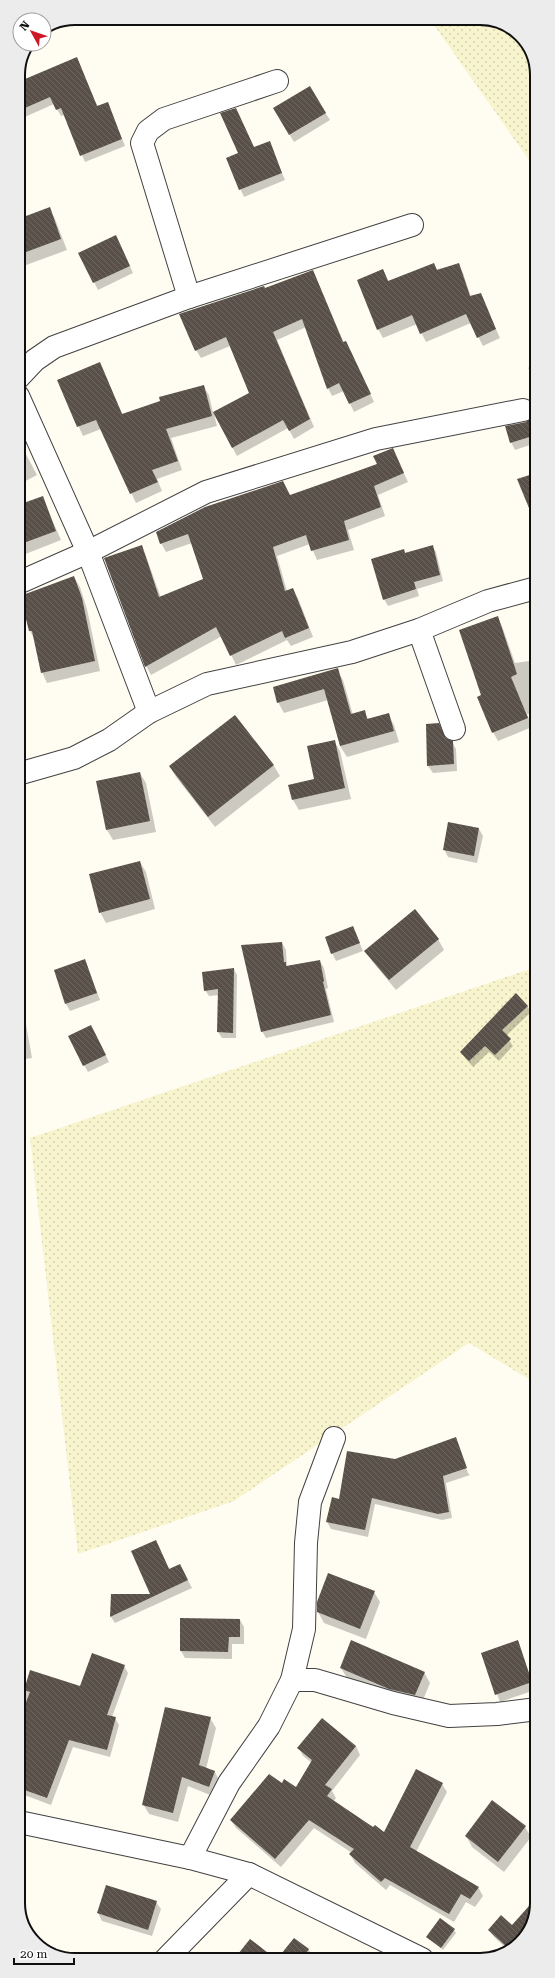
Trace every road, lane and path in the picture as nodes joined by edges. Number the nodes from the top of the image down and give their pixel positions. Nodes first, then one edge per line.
1 (277, 81) dead end
2 (412, 225) dead end
3 (188, 297) junction
4 (25, 371) edge
5 (523, 410) dead end
6 (25, 412) edge
7 (88, 552) junction
8 (25, 580) edge
9 (530, 590) edge
10 (419, 630) junction
11 (149, 712) junction
12 (454, 729) dead end
13 (25, 772) edge
14 (334, 1438) dead end
15 (292, 1680) junction
16 (530, 1711) edge
17 (25, 1823) edge
18 (190, 1858) junction
19 (249, 1874) junction
20 (172, 1953) edge
21 (410, 1953) edge

1 - 3 street
2 - 3 street
3 - 4 street
5 - 7 street
6 - 7 street
7 - 8 street
7 - 11 street
9 - 10 street
10 - 11 street
10 - 12 street
11 - 13 street
14 - 15 street
15 - 16 street
15 - 18 street
17 - 18 street
18 - 19 street
19 - 20 street
19 - 21 street

